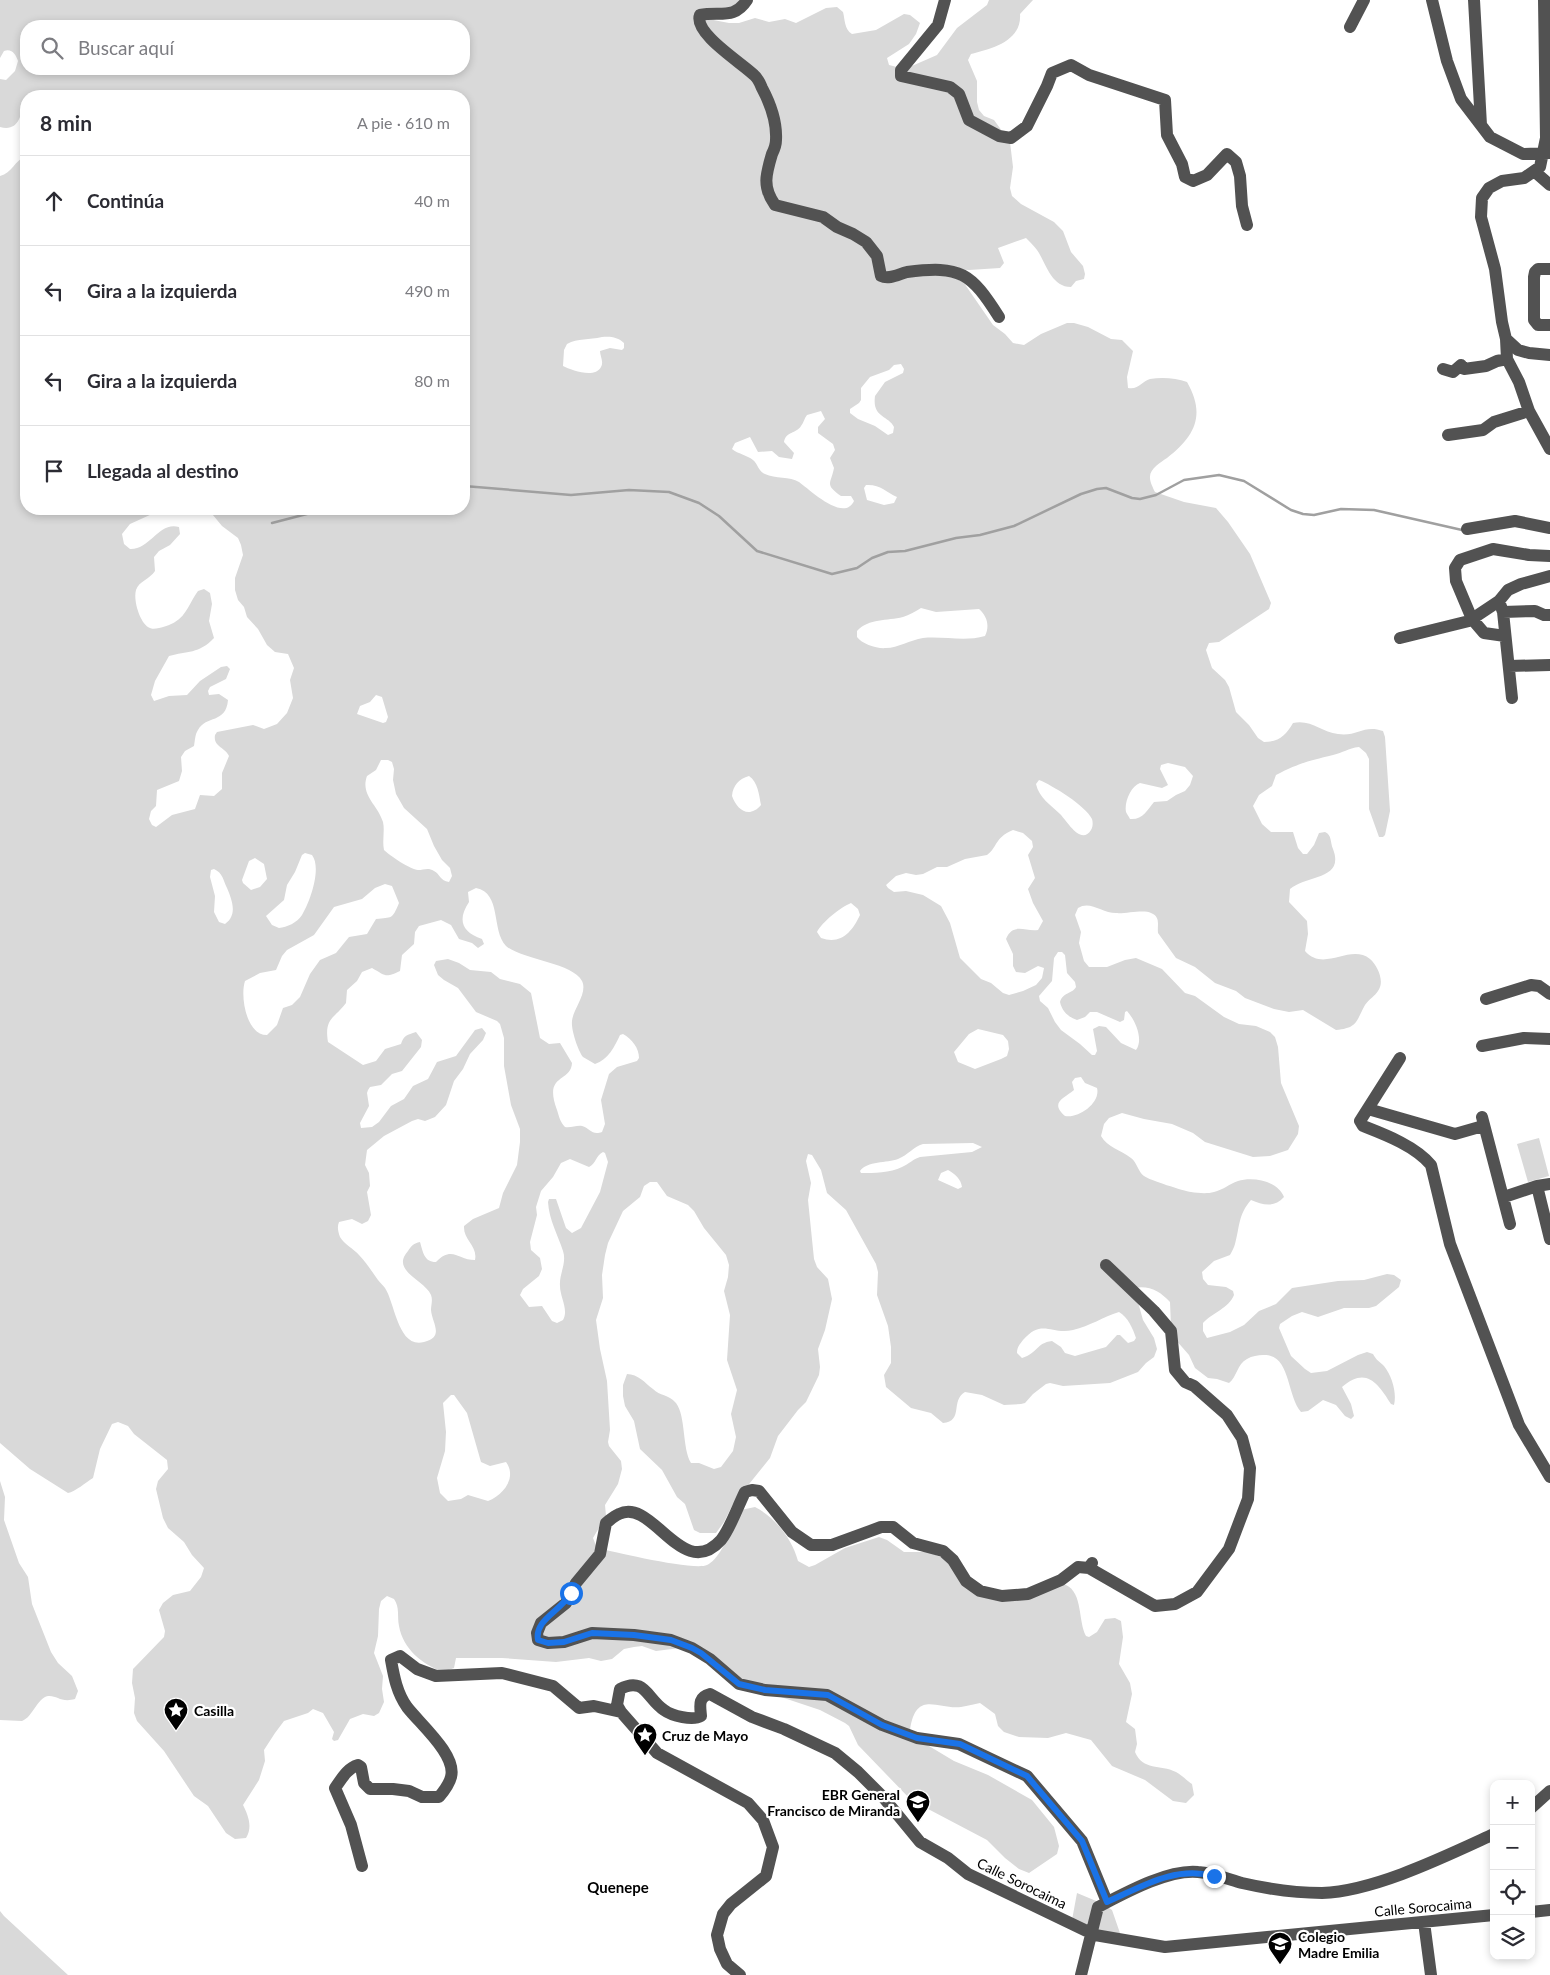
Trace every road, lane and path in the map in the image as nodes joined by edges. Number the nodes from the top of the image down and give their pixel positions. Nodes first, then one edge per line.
1 (747, 0) edge
2 (945, 0) edge
3 (1364, 0) edge
4 (1432, 0) edge
5 (1474, 0) edge
6 (1544, 0) edge
7 (1350, 27) dead end
8 (1547, 29) edge
9 (1481, 125) junction
10 (1546, 153) edge
11 (1534, 171) junction
12 (1550, 185) edge
13 (1247, 225) dead end
14 (1550, 270) edge
15 (999, 317) dead end
16 (1550, 325) edge
17 (1506, 339) junction
18 (1550, 355) edge
19 (1507, 359) junction
20 (1442, 369) dead end
21 (1529, 411) junction
22 (1448, 435) dead end
23 (1550, 449) edge
24 (1550, 528) edge
25 (1467, 529) dead end
26 (1550, 557) edge
27 (1549, 576) edge
28 (1501, 606) junction
29 (1550, 615) edge
30 (1472, 619) junction
31 (1505, 636) junction
32 (1400, 638) dead end
33 (1550, 664) edge
34 (1509, 666) junction
35 (1512, 698) dead end
36 (1550, 994) edge
37 (1486, 999) dead end
38 (1550, 1039) edge
39 (1482, 1046) dead end
40 (1400, 1058) dead end
41 (1368, 1109) junction
42 (1550, 1184) edge
43 (1537, 1186) junction
44 (1504, 1197) junction
45 (1510, 1224) dead end
46 (1550, 1238) edge
47 (1106, 1265) dead end
48 (1550, 1477) edge
49 (621, 1712) junction
50 (1550, 1791) edge
51 (1535, 1804) edge
52 (1490, 1836) edge
53 (362, 1866) dead end
54 (1107, 1902) junction
55 (1550, 1910) edge
56 (1535, 1912) edge
57 (1490, 1915) edge
58 (1424, 1922) junction
59 (1091, 1933) junction
60 (740, 1975) edge
61 (1081, 1975) edge
62 (1430, 1975) edge

1 - 15 street
2 - 13 street
3 - 7 street
4 - 9 street
5 - 9 street
6 - 8 street
8 - 10 street
9 - 10 street
10 - 11 street
11 - 12 street
11 - 17 street
14 - 16 street
17 - 18 street
17 - 19 street
19 - 20 street
19 - 21 street
21 - 22 street
21 - 23 street
24 - 25 street
26 - 27 street
26 - 30 street
27 - 28 street
28 - 29 street
28 - 30 street
28 - 31 street
30 - 31 street
30 - 32 street
31 - 34 street
33 - 34 street
34 - 35 street
36 - 37 street
38 - 39 street
40 - 41 street
41 - 44 street
41 - 48 street
42 - 43 street
43 - 44 street
43 - 46 street
44 - 45 street
47 - 54 street
49 - 53 street
49 - 59 street, Calle Sorocaima
49 - 60 street
50 - 51 street
52 - 54 street
54 - 59 street
55 - 56 street
57 - 58 street, Calle Sorocaima
58 - 59 street, Calle Sorocaima
58 - 62 street
59 - 61 street

